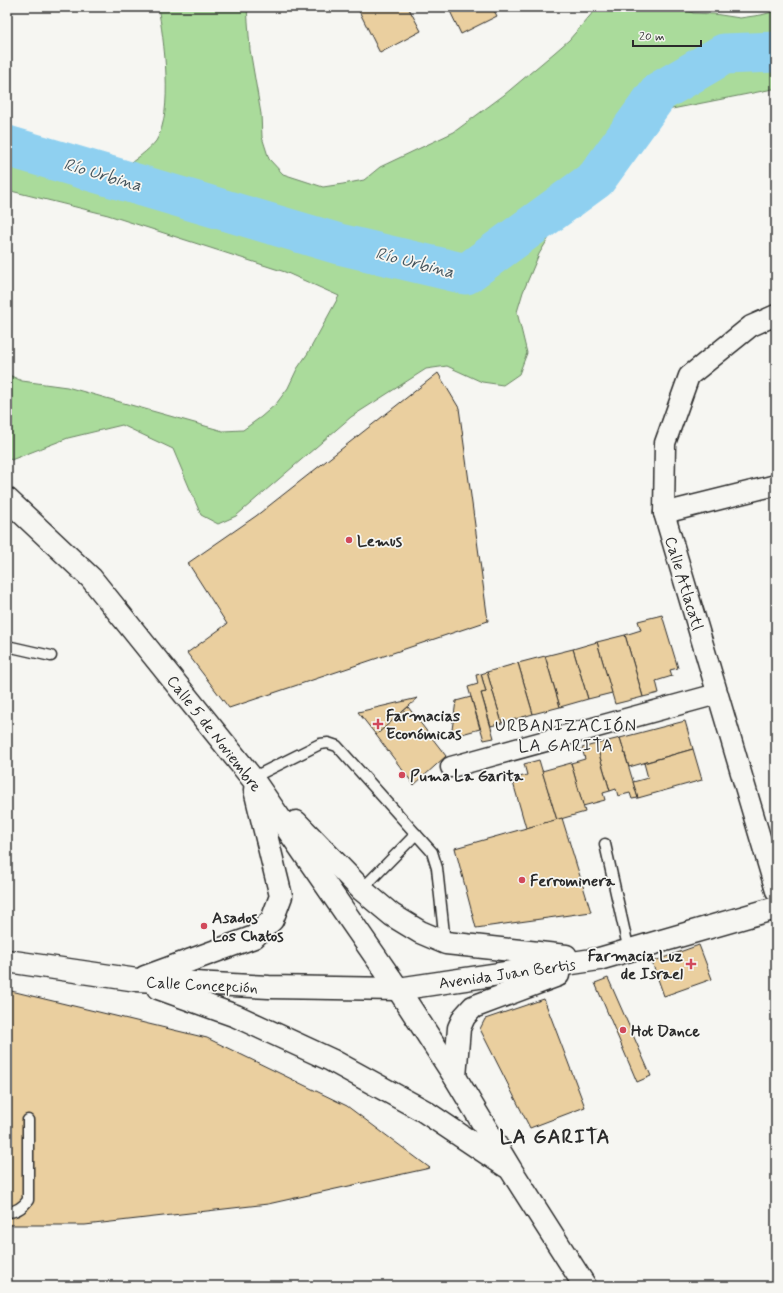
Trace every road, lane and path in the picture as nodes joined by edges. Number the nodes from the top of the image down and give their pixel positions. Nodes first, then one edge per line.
1 (776, 315) edge
2 (776, 485) edge
3 (7, 499) edge
4 (664, 513) junction
5 (7, 646) edge
6 (51, 656) dead end
7 (717, 694) junction
8 (451, 767) dead end
9 (252, 778) junction
10 (416, 834) junction
11 (605, 844) dead end
12 (362, 890) junction
13 (776, 891) edge
14 (776, 908) edge
15 (446, 943) junction
16 (629, 951) junction
17 (599, 959) junction
18 (7, 961) edge
19 (137, 980) junction
20 (398, 989) junction
21 (455, 1077) junction
22 (28, 1120) dead end
23 (511, 1170) junction
24 (7, 1212) edge
25 (585, 1286) edge

1 - 4 street, Calle Atlacatl
2 - 4 street
3 - 9 main road, Calle 5 de Noviembre
4 - 7 street, Calle Atlacatl
5 - 6 lane
7 - 8 street
7 - 13 street, Calle Atlacatl
9 - 10 lane
9 - 12 main road
9 - 19 main road
9 - 20 main road, Calle 5 de Noviembre
10 - 12 lane
10 - 15 lane
11 - 16 lane
12 - 15 main road
14 - 16 main road, Avenida Juan Bertis
15 - 17 main road
16 - 17 main road, Avenida Juan Bertis
17 - 20 main road, Avenida Juan Bertis
17 - 21 main road
18 - 19 main road, Calle Concepción
19 - 20 main road, Calle Concepción
19 - 23 main road
20 - 21 main road, Calle 5 de Noviembre
21 - 23 main road, Calle 5 de Noviembre
22 - 24 lane
23 - 25 main road, Calle 5 de Noviembre

